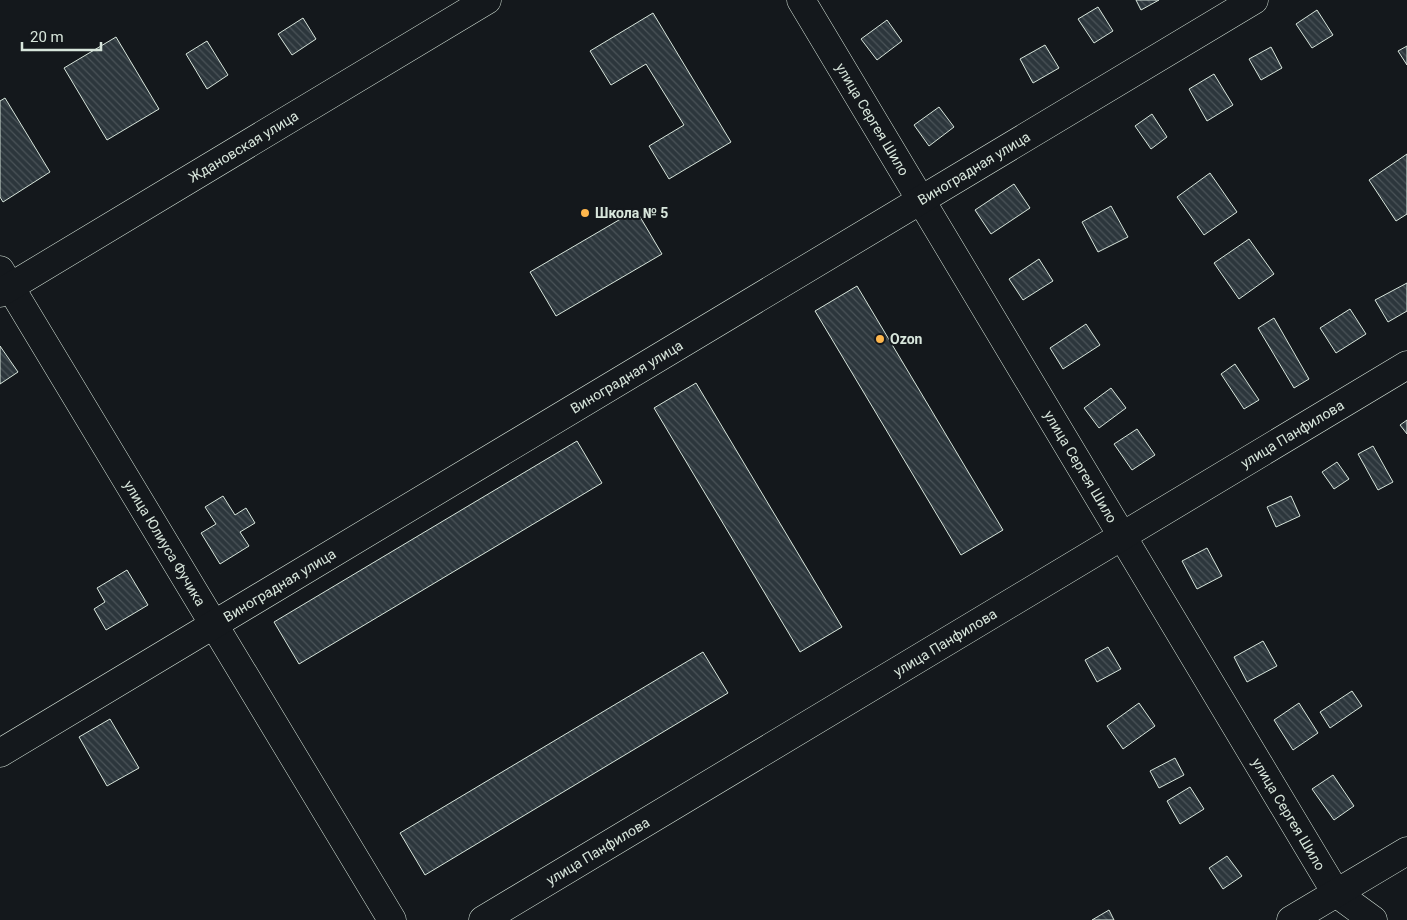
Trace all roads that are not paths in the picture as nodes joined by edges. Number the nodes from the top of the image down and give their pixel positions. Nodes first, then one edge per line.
1 (487, 0) edge
2 (800, 0) edge
3 (1254, 0) edge
4 (920, 200) junction
5 (3, 283) edge
6 (1407, 366) edge
7 (1122, 536) junction
8 (214, 625) junction
9 (0, 753) edge
10 (1407, 851) edge
11 (1336, 893) junction
12 (392, 920) edge
13 (483, 920) edge
14 (1291, 920) edge
15 (1373, 920) edge

1 - 5 street, Ждановская улица
2 - 4 street, улица Сергея Шило
3 - 4 street, Виноградная улица
4 - 7 street, улица Сергея Шило
4 - 8 street, Виноградная улица
5 - 8 street, улица Юлиуса Фучика
6 - 7 street, улица Панфилова
7 - 11 street, улица Сергея Шило
7 - 13 street, улица Панфилова
8 - 9 street, Виноградная улица
8 - 12 street, улица Юлиуса Фучика
10 - 11 street
11 - 14 street
11 - 15 street, улица Сергея Шило

